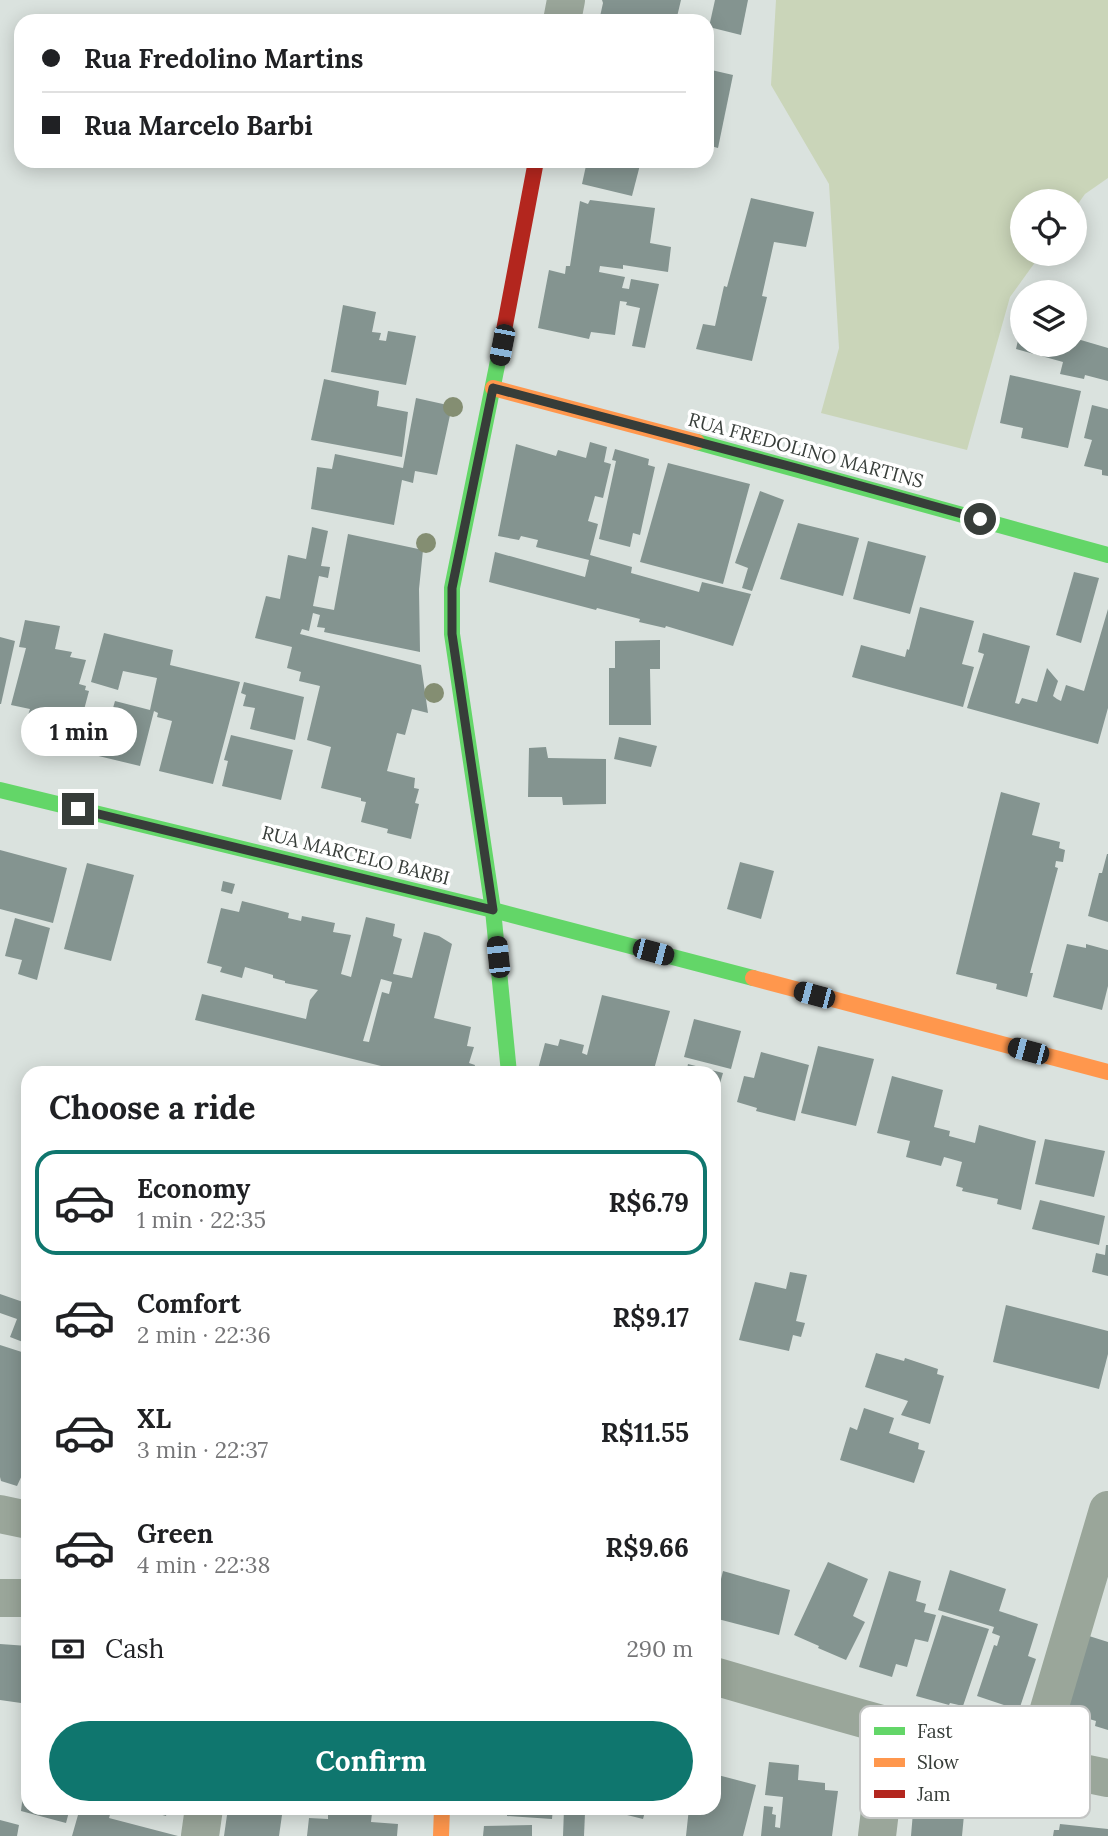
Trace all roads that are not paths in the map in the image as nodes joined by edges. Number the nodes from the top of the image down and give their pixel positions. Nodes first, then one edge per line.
1 (535, 168) edge
2 (493, 388) junction
3 (1108, 555) edge
4 (0, 790) edge
5 (493, 910) junction
6 (508, 1066) edge
7 (1108, 1072) edge
8 (1108, 1510) edge
9 (0, 1514) edge
10 (21, 1518) edge
11 (0, 1598) edge
12 (21, 1598) edge
13 (721, 1678) edge
14 (1050, 1706) edge
15 (860, 1718) edge
16 (1090, 1774) edge
17 (1108, 1777) edge
18 (203, 1815) edge
19 (442, 1815) edge
20 (879, 1818) edge
21 (200, 1836) edge
22 (441, 1836) edge
23 (877, 1836) edge

1 - 2 street
2 - 3 street, RUA FREDOLINO MARTINS
2 - 5 street
4 - 5 street, RUA MARCELO BARBI
5 - 6 street
5 - 7 street, RUA MARCELO BARBI
8 - 14 street
9 - 10 street
11 - 12 street
13 - 15 street
16 - 17 street
18 - 21 street
19 - 22 street
20 - 23 street

